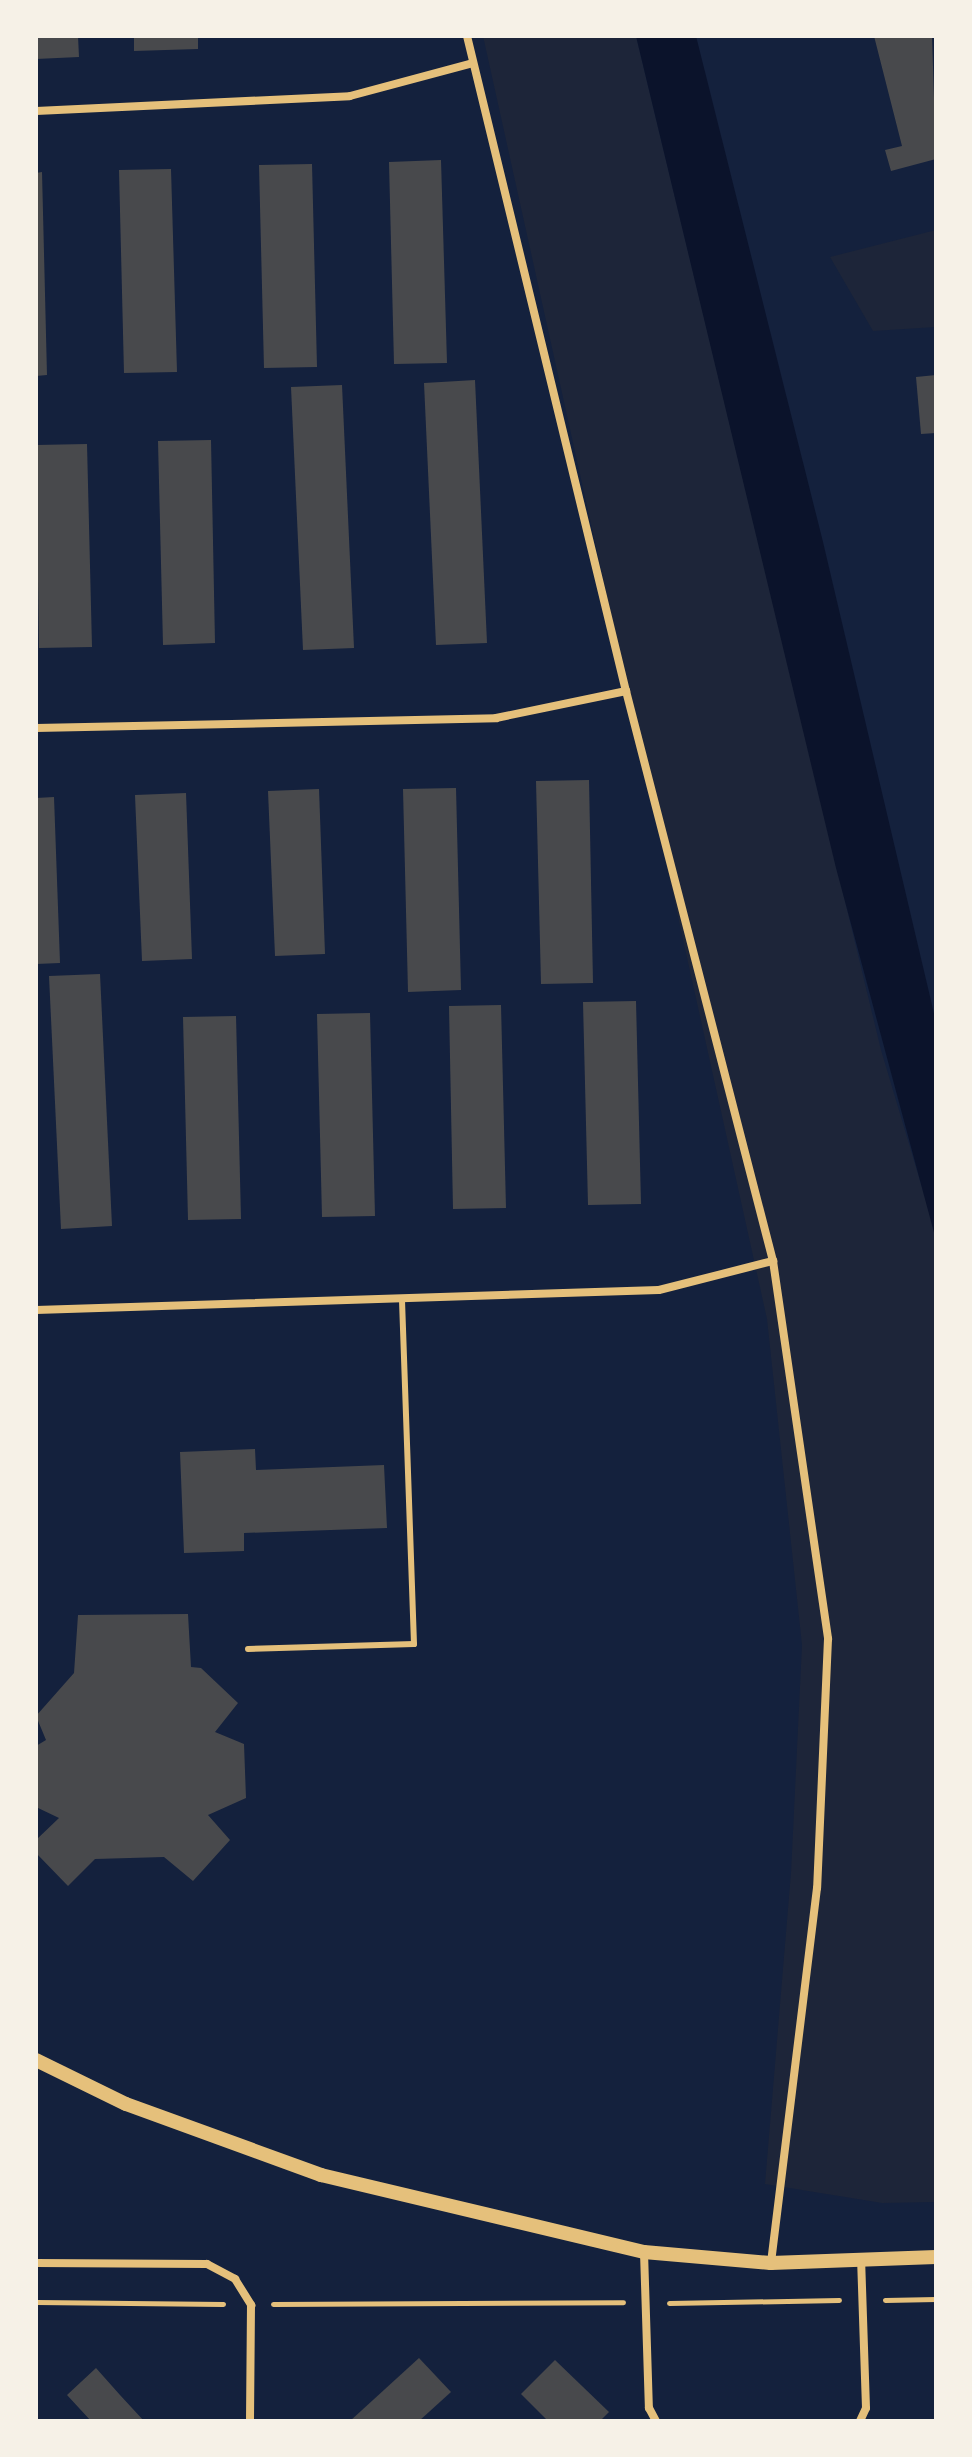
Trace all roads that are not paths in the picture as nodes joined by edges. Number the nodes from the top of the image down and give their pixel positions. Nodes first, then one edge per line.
1 (467, 36) edge
2 (473, 63) junction
3 (36, 111) edge
4 (626, 691) junction
5 (36, 728) edge
6 (773, 1261) junction
7 (402, 1299) junction
8 (36, 1310) edge
9 (248, 1649) dead end
10 (36, 2060) edge
11 (644, 2252) junction
12 (936, 2257) edge
13 (861, 2261) junction
14 (36, 2263) edge
15 (771, 2263) junction
16 (250, 2421) edge
17 (656, 2421) edge
18 (860, 2421) edge

1 - 2 street
2 - 3 street
2 - 4 street
4 - 5 street
4 - 6 street
6 - 7 street
6 - 15 street
7 - 8 street
7 - 9 lane
10 - 11 street
11 - 15 street
11 - 17 street
12 - 13 street
13 - 15 street
13 - 18 street
14 - 16 street

